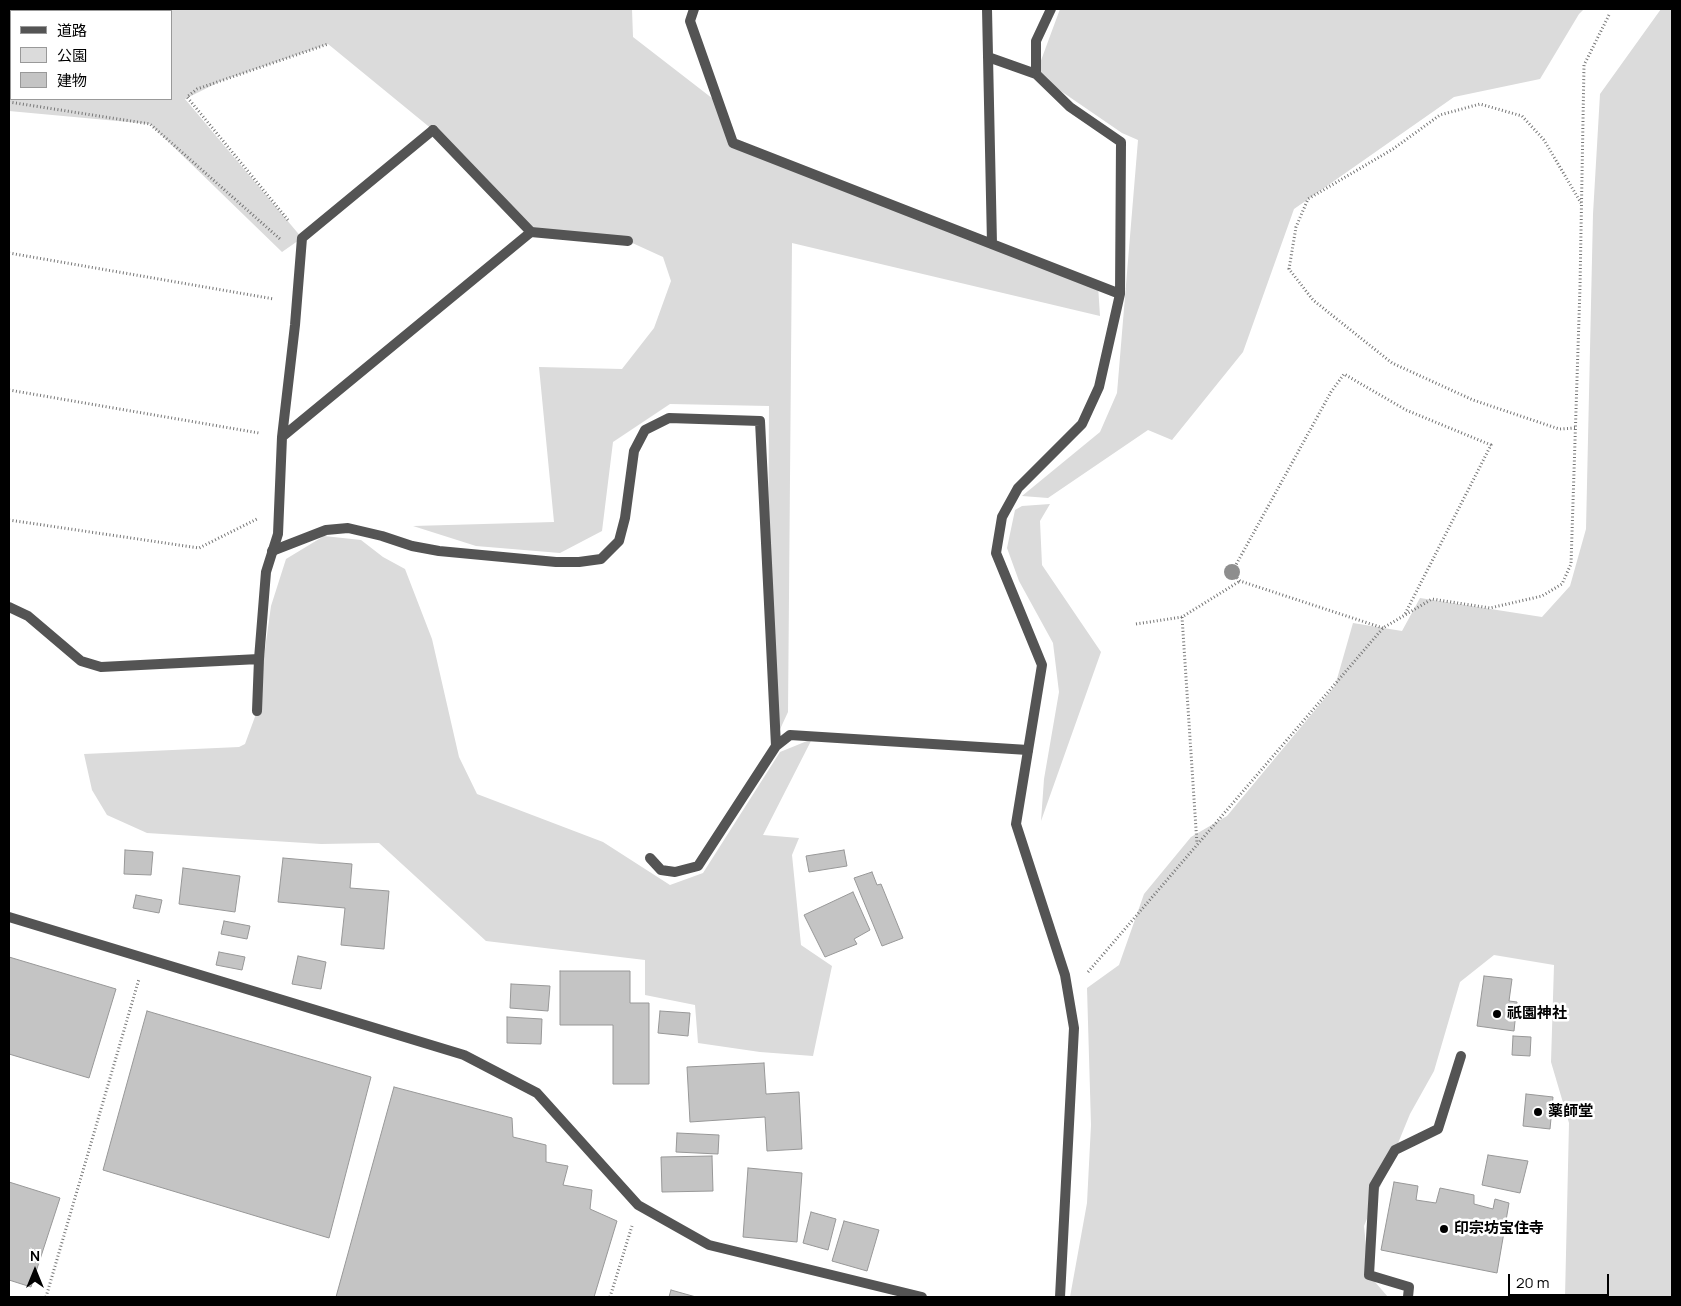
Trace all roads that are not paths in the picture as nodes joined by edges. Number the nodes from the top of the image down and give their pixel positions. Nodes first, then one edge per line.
1 (694, 9) edge
2 (987, 9) edge
3 (1051, 9) edge
4 (988, 57) junction
5 (1036, 74) junction
6 (531, 232) junction
7 (628, 241) dead end
8 (992, 244) junction
9 (1120, 294) junction
10 (282, 437) junction
11 (272, 551) junction
12 (9, 607) edge
13 (259, 659) junction
14 (257, 710) dead end
15 (776, 746) junction
16 (1028, 750) junction
17 (650, 858) dead end
18 (9, 917) edge
19 (1461, 1056) dead end
20 (922, 1297) edge
21 (1060, 1297) edge
22 (1408, 1297) edge

1 - 8 street
2 - 4 street
3 - 5 street
4 - 5 street
4 - 8 street
5 - 9 street
6 - 7 street
6 - 10 street
6 - 10 street
8 - 9 street
9 - 16 street
10 - 11 street
11 - 13 street
11 - 15 street
12 - 13 street
13 - 14 street
15 - 16 street
15 - 17 street
16 - 21 street
18 - 20 street
19 - 22 street

